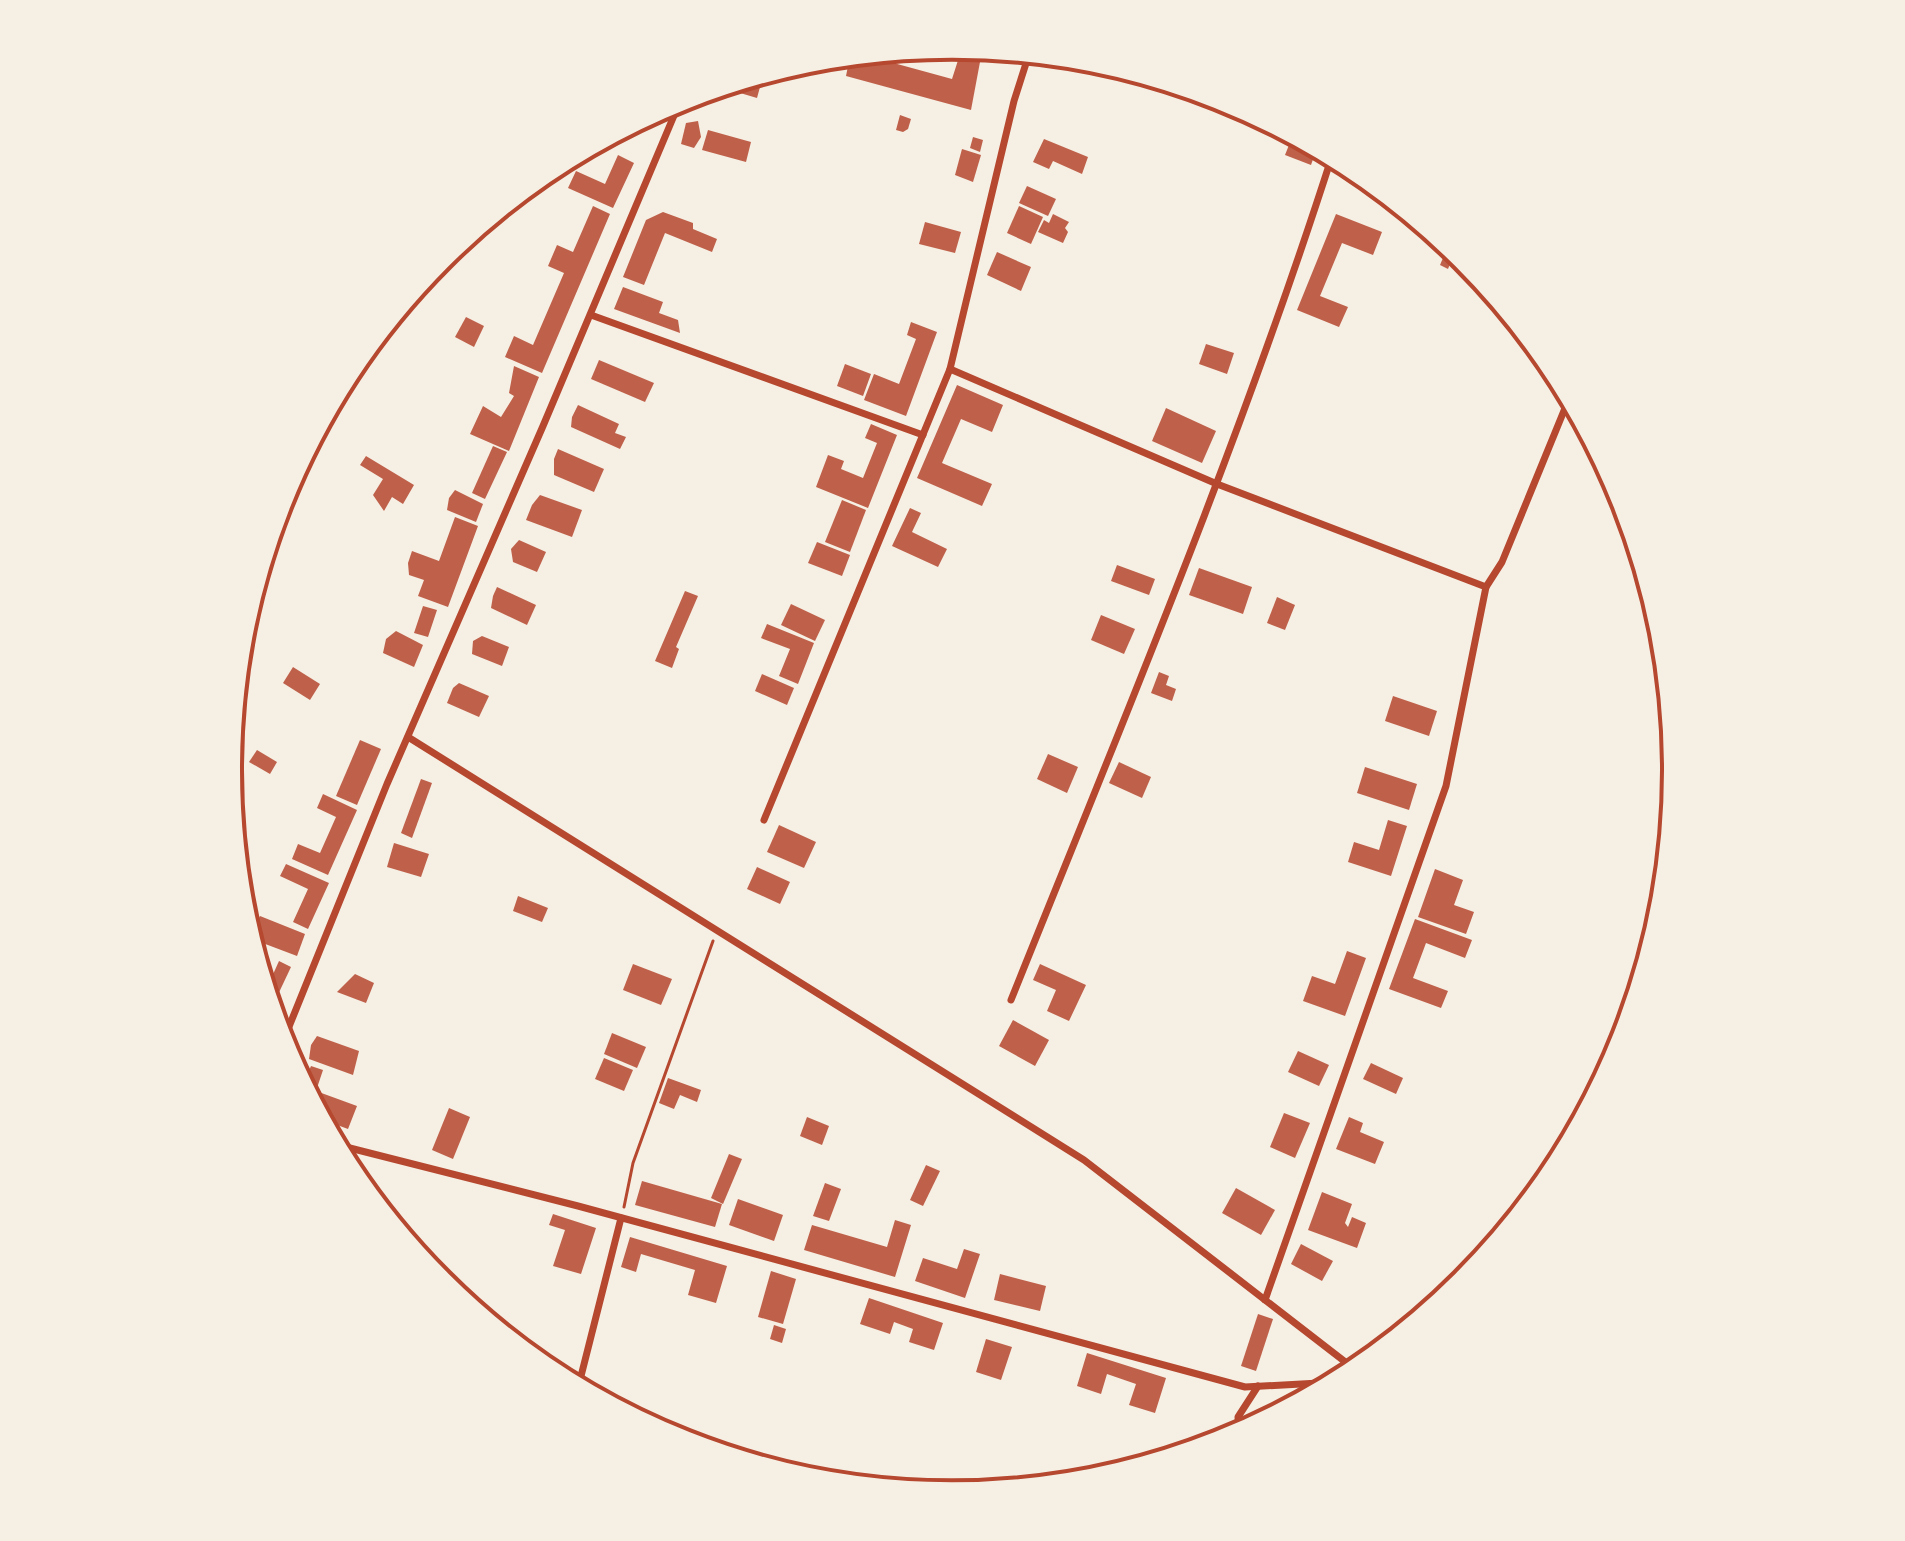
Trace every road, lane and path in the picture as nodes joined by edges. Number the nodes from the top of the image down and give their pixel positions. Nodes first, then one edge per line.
1 (1026, 64) edge
2 (673, 117) edge
3 (1328, 168) edge
4 (591, 315) junction
5 (950, 369) junction
6 (1564, 409) edge
7 (923, 435) junction
8 (1217, 484) junction
9 (1486, 587) junction
10 (408, 737) junction
11 (764, 820) dead end
12 (717, 930) junction
13 (1011, 1000) dead end
14 (290, 1025) edge
15 (351, 1148) edge
16 (621, 1218) junction
17 (1265, 1300) junction
18 (1345, 1362) edge
19 (581, 1376) edge
20 (1312, 1383) edge
21 (1258, 1386) junction
22 (1238, 1421) edge

1 - 5 street
2 - 4 street
3 - 8 street
4 - 7 street
4 - 10 street
5 - 7 street
5 - 8 street
6 - 9 street
7 - 11 street
8 - 9 street
8 - 13 street
9 - 17 street
10 - 12 street
10 - 14 street
12 - 16 path
12 - 17 street
15 - 16 street
16 - 19 street
16 - 21 street
17 - 18 street
20 - 21 street
21 - 22 street

